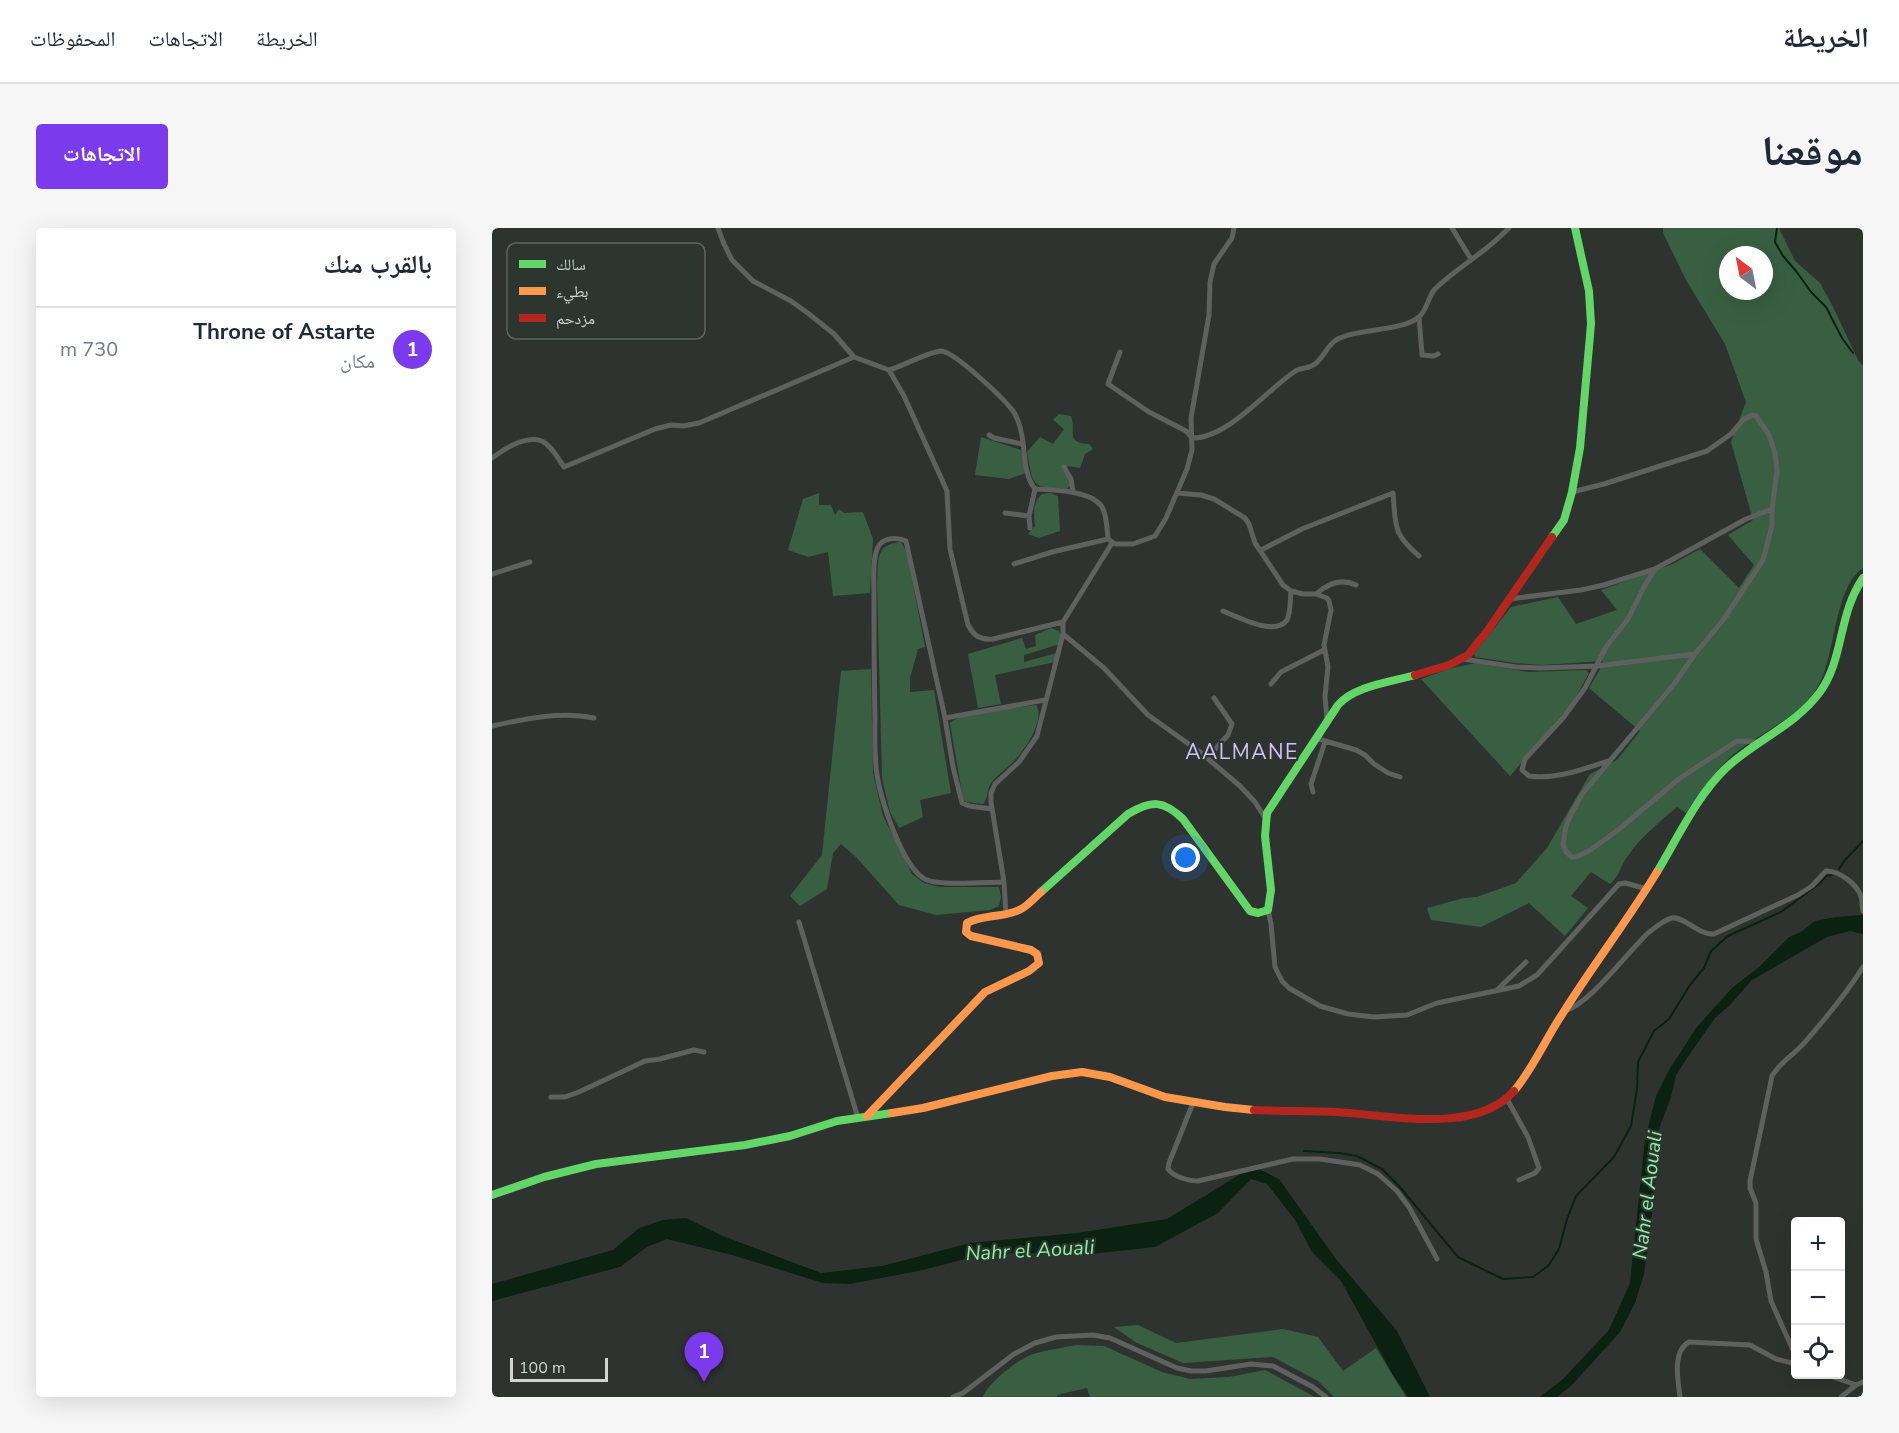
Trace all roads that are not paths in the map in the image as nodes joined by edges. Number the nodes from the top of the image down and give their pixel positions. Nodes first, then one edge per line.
1 (718, 228) edge
2 (1234, 228) edge
3 (1452, 228) edge
4 (1509, 228) edge
5 (1575, 228) edge
6 (1471, 259) junction
7 (1419, 317) junction
8 (1120, 352) dead end
9 (1438, 354) dead end
10 (854, 357) junction
11 (889, 370) junction
12 (989, 435) dead end
13 (1192, 438) junction
14 (1023, 444) junction
15 (492, 458) edge
16 (1064, 467) dead end
17 (1035, 489) junction
18 (1073, 492) junction
19 (1572, 492) junction
20 (1178, 493) junction
21 (1772, 509) junction
22 (1005, 513) dead end
23 (1029, 516) junction
24 (1030, 528) dead end
25 (1110, 541) junction
26 (1261, 550) junction
27 (1419, 556) dead end
28 (530, 562) dead end
29 (1014, 564) dead end
30 (1655, 569) junction
31 (492, 574) edge
32 (1863, 578) edge
33 (1356, 585) dead end
34 (1292, 591) junction
35 (1316, 594) junction
36 (1509, 599) junction
37 (1223, 611) dead end
38 (1063, 622) junction
39 (1063, 634) junction
40 (1324, 650) junction
41 (1695, 654) junction
42 (1463, 659) junction
43 (1597, 666) junction
44 (1271, 684) dead end
45 (1214, 698) dead end
46 (1046, 700) junction
47 (594, 718) dead end
48 (945, 718) junction
49 (1327, 721) junction
50 (492, 726) edge
51 (1315, 738) junction
52 (1325, 742) junction
53 (1758, 742) junction
54 (1207, 758) junction
55 (1610, 761) junction
56 (1400, 777) dead end
57 (1313, 792) dead end
58 (992, 809) junction
59 (1265, 818) junction
60 (1004, 882) junction
61 (1647, 889) junction
62 (1862, 905) edge
63 (1268, 910) junction
64 (1863, 911) edge
65 (1005, 915) junction
66 (799, 922) dead end
67 (1526, 962) dead end
68 (1863, 967) edge
69 (1495, 992) junction
70 (1563, 1012) junction
71 (704, 1052) dead end
72 (551, 1097) dead end
73 (1507, 1099) junction
74 (1193, 1103) junction
75 (867, 1116) junction
76 (858, 1118) junction
77 (1519, 1180) dead end
78 (492, 1195) edge
79 (1437, 1258) dead end
80 (1791, 1346) edge
81 (1791, 1363) edge
82 (1840, 1379) edge
83 (1863, 1382) edge
84 (1856, 1384) junction
85 (965, 1395) edge
86 (953, 1397) edge
87 (1326, 1397) edge
88 (1680, 1397) edge
89 (1841, 1397) edge

1 - 10 street
2 - 13 street
3 - 6 street
4 - 6 street
5 - 19 main road
6 - 7 street
7 - 9 street
7 - 13 street
8 - 13 street
10 - 11 street
10 - 15 street
11 - 14 street
11 - 38 street
12 - 14 street
13 - 20 street
14 - 17 street
16 - 18 street
17 - 18 street
17 - 23 street
18 - 25 street
19 - 21 street
19 - 36 main road
20 - 25 street
20 - 26 street
21 - 30 street
21 - 41 street
22 - 23 street
23 - 24 street
25 - 29 street
25 - 38 street
26 - 27 street
26 - 34 street
28 - 31 street
30 - 36 street
30 - 43 street
32 - 53 main road
33 - 35 street
34 - 35 street
34 - 37 street
35 - 40 street
36 - 42 main road
38 - 39 street
39 - 46 street
39 - 54 street
40 - 44 street
40 - 49 street
41 - 43 street
41 - 55 street
42 - 43 street
42 - 49 main road
43 - 55 street
45 - 54 street
46 - 48 street
46 - 58 street
47 - 50 street
48 - 58 street
48 - 60 street
49 - 51 main road
51 - 52 street
51 - 59 main road
52 - 56 street
52 - 57 street
53 - 55 street
53 - 61 main road
54 - 59 street
58 - 60 street
59 - 63 main road
60 - 65 street
61 - 69 street
61 - 70 main road
62 - 64 street
62 - 70 street
63 - 65 main road
63 - 69 street
65 - 75 main road
66 - 76 street
67 - 69 street
68 - 80 street
70 - 73 main road
71 - 72 street
73 - 74 main road
73 - 77 street
74 - 75 main road
74 - 79 street
75 - 76 main road
76 - 78 main road
81 - 88 street
82 - 84 street
83 - 84 street
84 - 89 street
85 - 86 street
85 - 87 street

